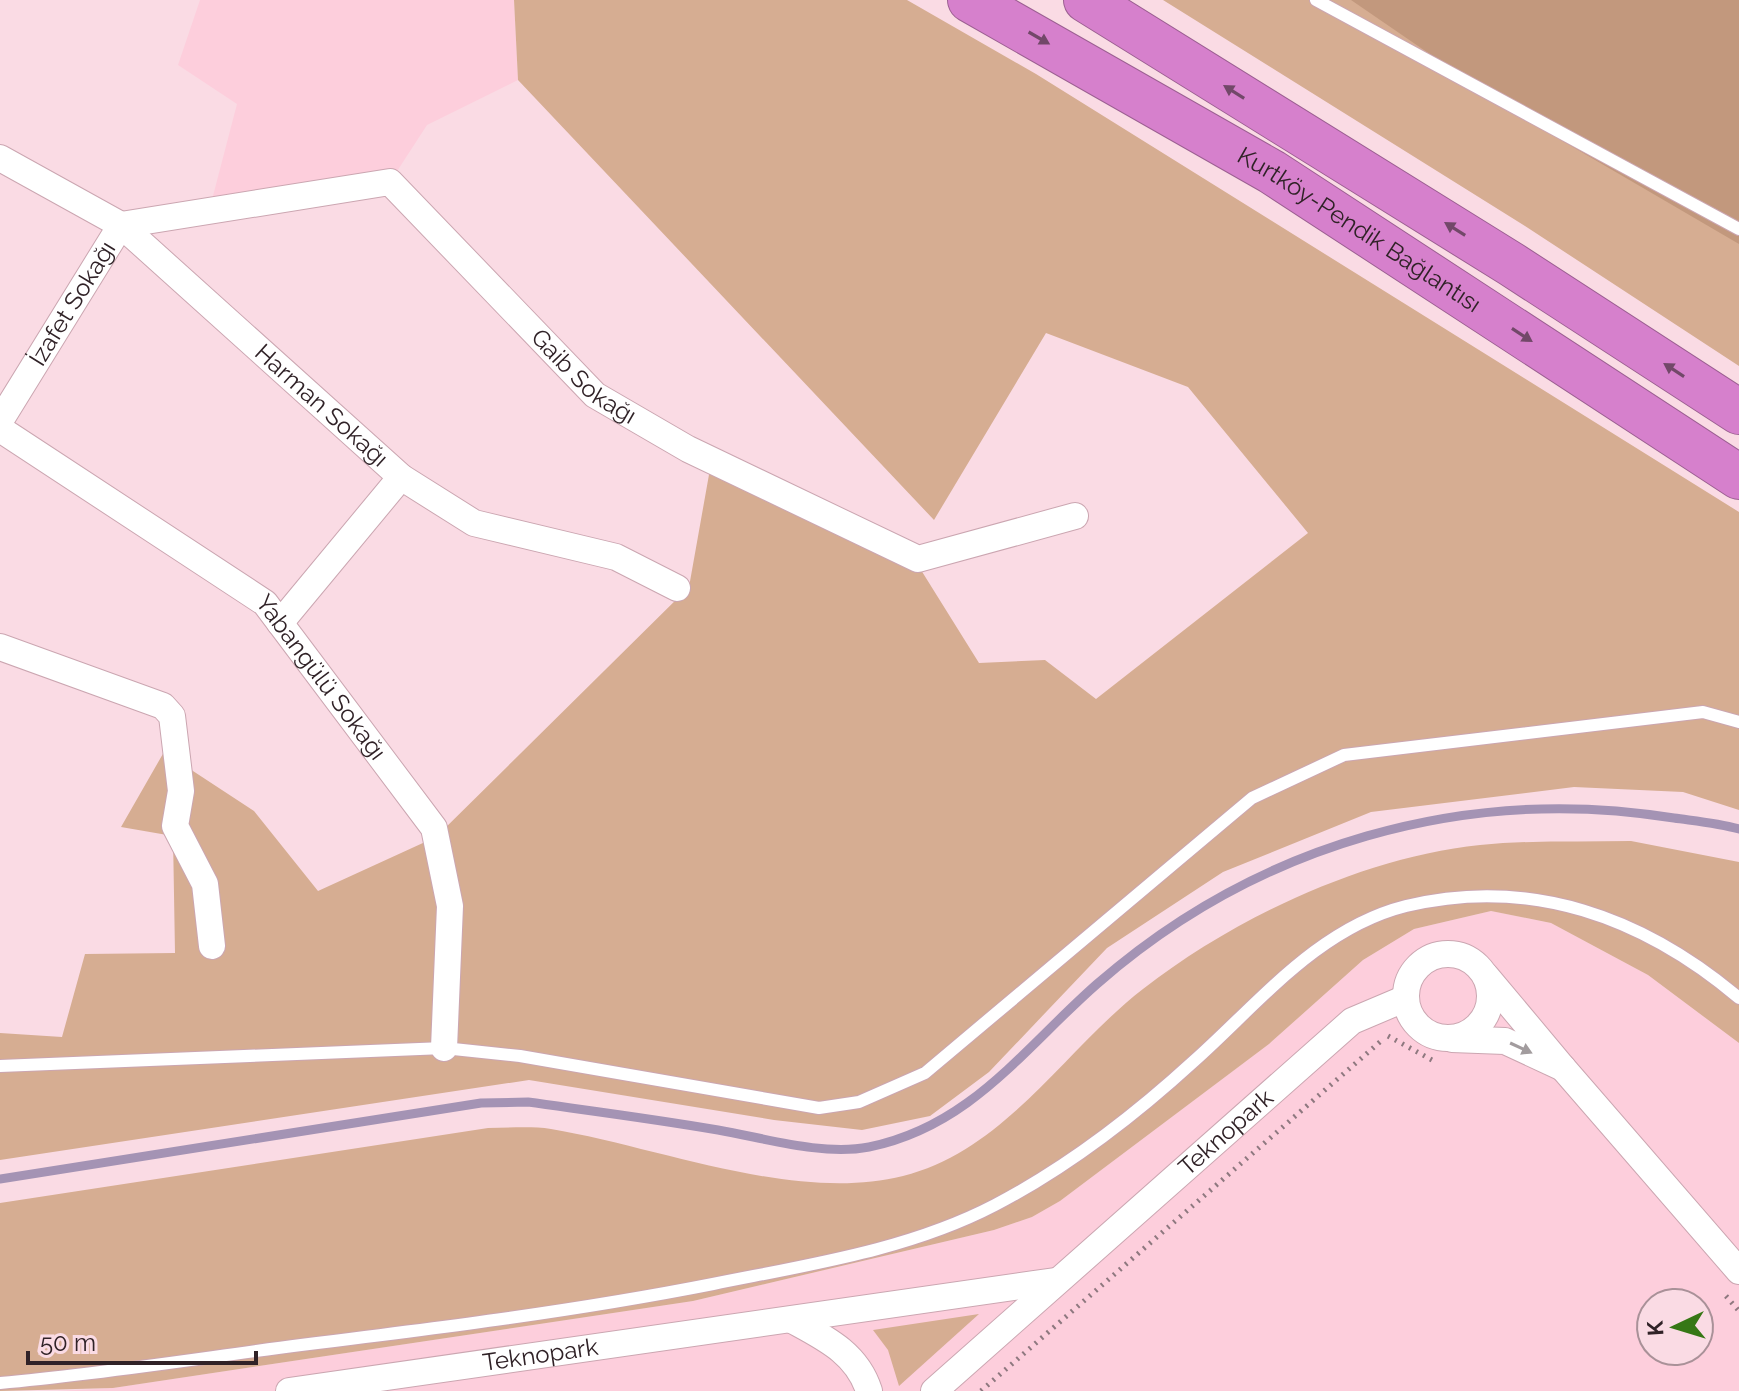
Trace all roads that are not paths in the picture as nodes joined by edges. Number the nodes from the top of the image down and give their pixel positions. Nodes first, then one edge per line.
1 (970, 0) edge
2 (1086, 0) edge
3 (1316, 0) edge
4 (0, 158) edge
5 (121, 225) junction
6 (1739, 229) edge
7 (1739, 412) edge
8 (0, 421) edge
9 (0, 429) edge
10 (401, 477) junction
11 (1739, 477) edge
12 (1075, 516) dead end
13 (677, 588) dead end
14 (280, 623) junction
15 (0, 647) edge
16 (1739, 722) edge
17 (212, 946) dead end
18 (1479, 967) junction
19 (1739, 998) edge
20 (1404, 999) junction
21 (444, 1048) junction
22 (1441, 1051) junction
23 (0, 1066) edge
24 (1563, 1068) junction
25 (1729, 1279) edge
26 (1055, 1281) junction
27 (792, 1320) junction
28 (0, 1383) edge
29 (289, 1391) edge
30 (869, 1391) edge
31 (934, 1391) edge

1 -> 11 highway, Kurtköy-Pendik Bağlantısı
7 -> 2 highway, Kurtköy-Pendik Bağlantısı
3 - 6 lane
4 - 5 street, Harman Sokağı
5 - 8 street, İzafet Sokağı
5 - 10 street, Harman Sokağı
5 - 12 street, Gaib Sokağı
9 - 14 street, Yabangülü Sokağı
10 - 13 street, Harman Sokağı
10 - 14 street
14 - 21 street, Yabangülü Sokağı
15 - 17 street
16 - 21 lane
18 - 20 street
18 - 22 street
18 - 24 street
19 - 28 lane
20 - 22 street
20 - 26 street, Teknopark
21 - 23 lane
22 -> 24 street
24 - 25 street
26 - 27 street, Teknopark
26 - 31 street, Teknopark
27 - 29 street, Teknopark
27 - 30 street

